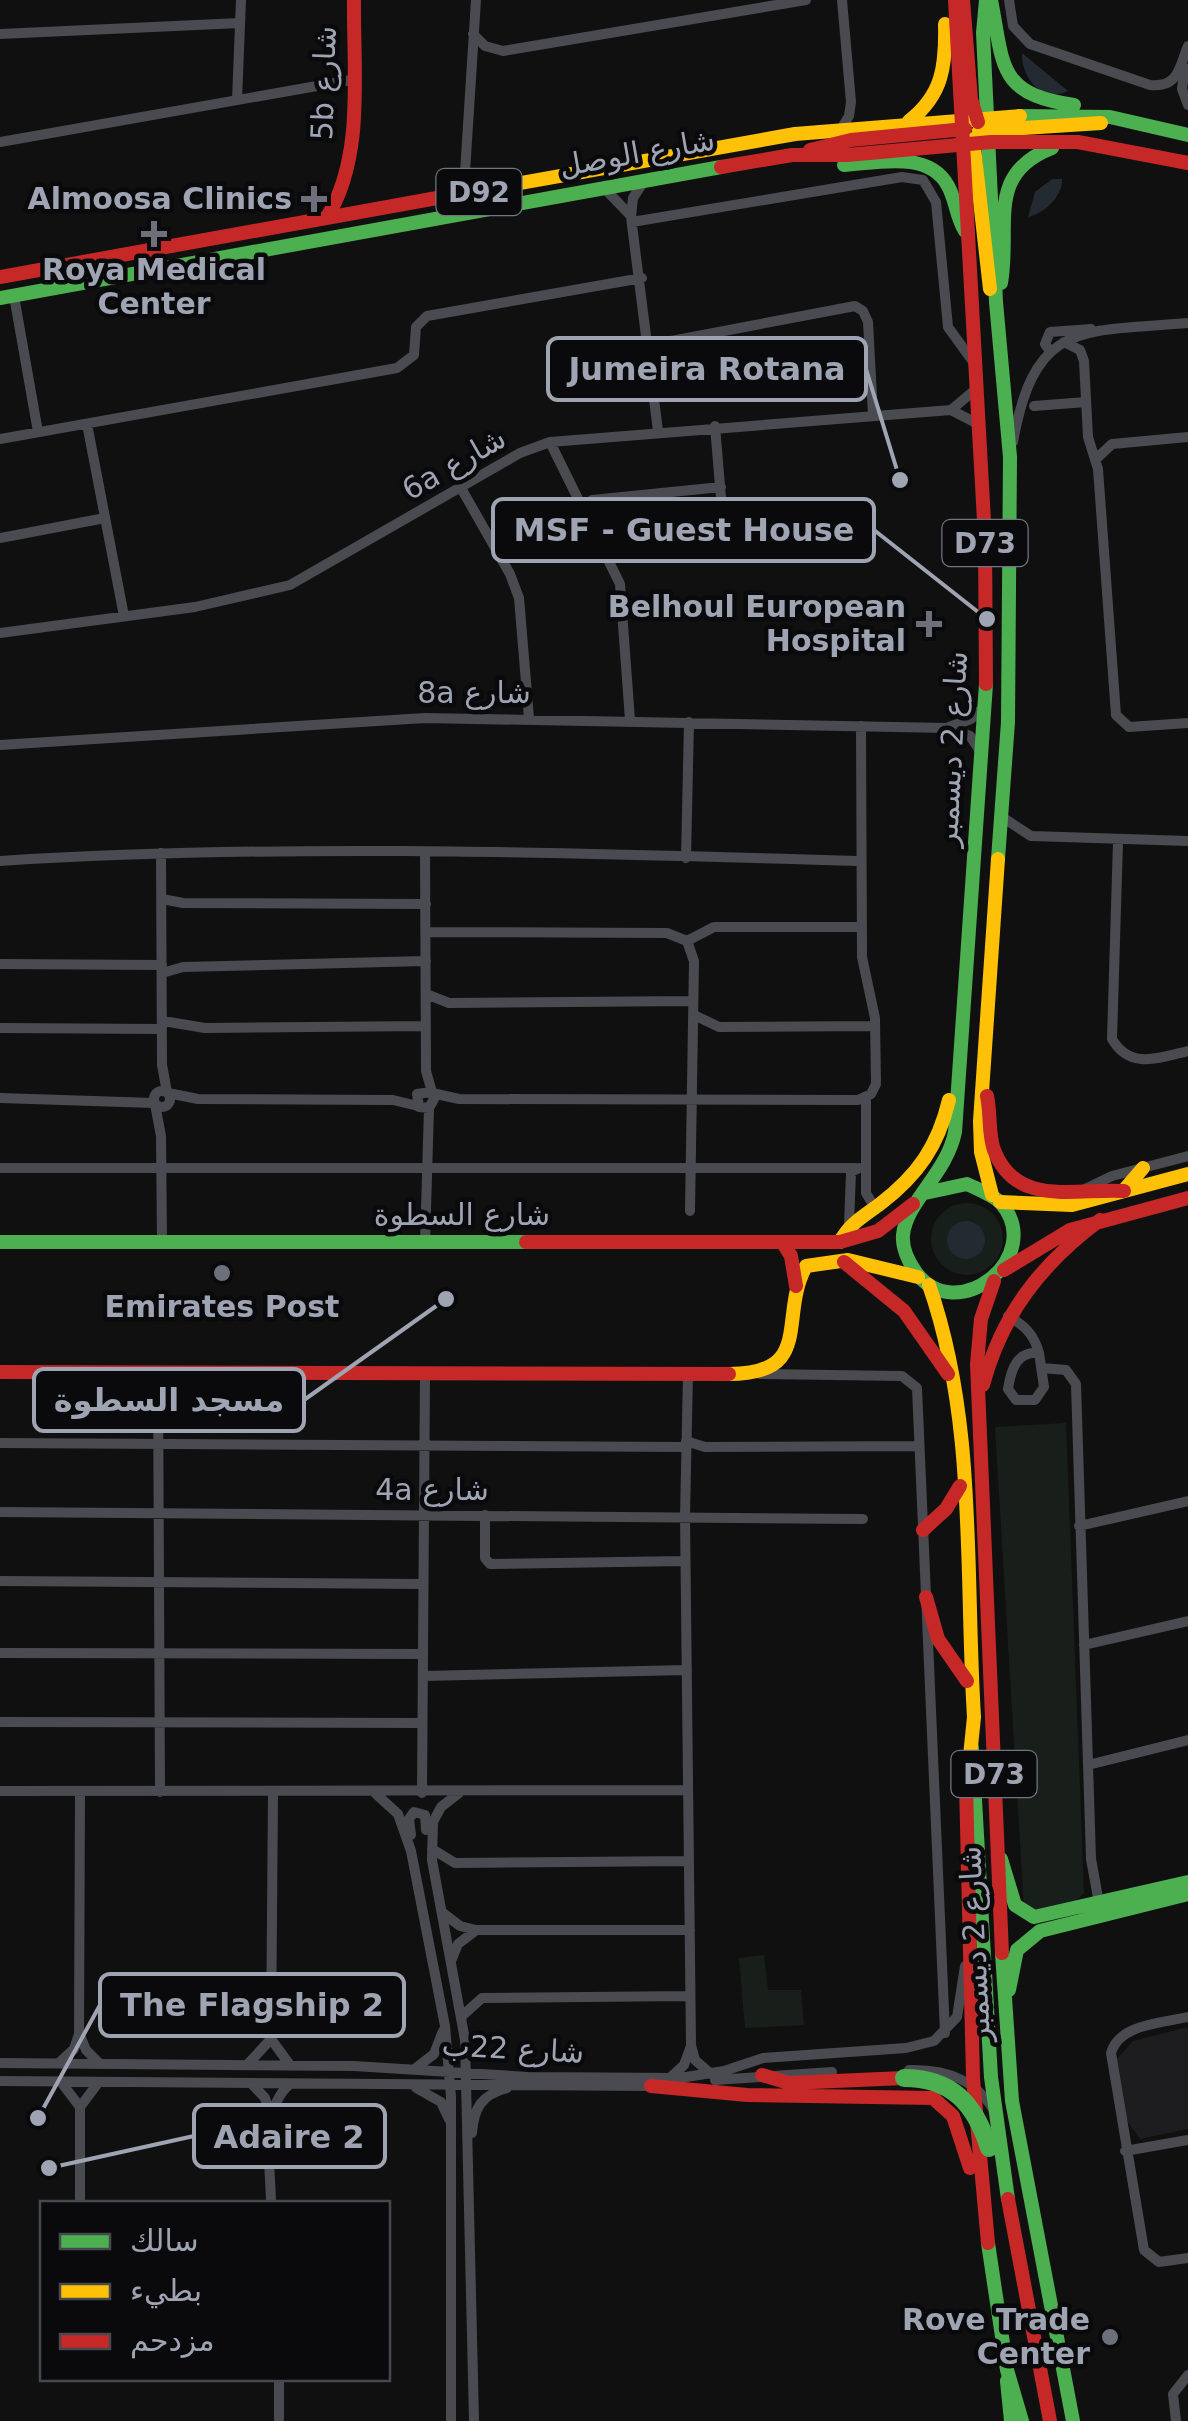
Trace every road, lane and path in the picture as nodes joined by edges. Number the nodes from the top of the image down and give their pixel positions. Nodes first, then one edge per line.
1 (241, 0) edge
2 (354, 0) edge
3 (476, 0) edge
4 (806, 0) edge
5 (842, 0) edge
6 (946, 0) edge
7 (955, 0) edge
8 (963, 0) edge
9 (989, 0) edge
10 (1009, 0) edge
11 (240, 24) junction
12 (0, 34) edge
13 (473, 37) junction
14 (1188, 46) edge
15 (1188, 56) edge
16 (350, 80) junction
17 (237, 100) junction
18 (1188, 105) edge
19 (906, 123) junction
20 (1143, 124) junction
21 (840, 129) junction
22 (975, 130) junction
23 (1188, 135) edge
24 (0, 142) edge
25 (1078, 142) junction
26 (792, 155) junction
27 (1188, 164) edge
28 (348, 168) junction
29 (644, 181) junction
30 (604, 188) junction
31 (447, 197) junction
32 (355, 212) junction
33 (327, 217) junction
34 (632, 219) junction
35 (966, 234) junction
36 (289, 243) junction
37 (0, 277) edge
38 (642, 278) junction
39 (7, 297) edge
40 (996, 302) junction
41 (1188, 322) edge
42 (1106, 330) junction
43 (1064, 342) junction
44 (650, 346) junction
45 (1050, 351) junction
46 (975, 364) junction
47 (976, 389) junction
48 (1086, 402) junction
49 (1034, 406) dead end
50 (952, 410) junction
51 (873, 415) junction
52 (87, 424) junction
53 (978, 424) junction
54 (715, 426) junction
55 (658, 431) junction
56 (38, 432) junction
57 (1188, 437) edge
58 (0, 439) edge
59 (550, 442) junction
60 (1010, 456) junction
61 (1096, 459) junction
62 (461, 488) junction
63 (721, 488) junction
64 (983, 499) junction
65 (592, 500) dead end
66 (105, 518) junction
67 (1010, 531) junction
68 (616, 534) dead end
69 (0, 538) edge
70 (985, 545) junction
71 (1008, 584) junction
72 (124, 616) junction
73 (0, 633) edge
74 (986, 704) junction
75 (529, 718) junction
76 (630, 720) junction
77 (690, 722) junction
78 (1188, 723) edge
79 (861, 726) junction
80 (948, 728) junction
81 (0, 745) edge
82 (982, 754) junction
83 (1002, 817) junction
84 (1031, 836) junction
85 (1118, 842) junction
86 (1188, 842) edge
87 (999, 850) junction
88 (161, 853) junction
89 (426, 854) junction
90 (686, 858) junction
91 (861, 861) junction
92 (0, 862) edge
93 (162, 898) junction
94 (426, 904) junction
95 (862, 927) junction
96 (426, 932) junction
97 (687, 941) junction
98 (426, 961) junction
99 (0, 964) edge
100 (162, 969) junction
101 (426, 994) junction
102 (693, 1002) junction
103 (694, 1015) junction
104 (162, 1025) junction
105 (426, 1026) junction
106 (875, 1026) junction
107 (0, 1028) edge
108 (1188, 1051) edge
109 (958, 1067) junction
110 (984, 1084) junction
111 (0, 1098) edge
112 (866, 1098) junction
113 (161, 1099) junction
114 (425, 1100) junction
115 (690, 1100) junction
116 (1188, 1156) edge
117 (162, 1166) junction
118 (0, 1168) edge
119 (690, 1168) junction
120 (860, 1168) junction
121 (1143, 1168) junction
122 (426, 1170) junction
123 (1188, 1174) edge
124 (1085, 1189) junction
125 (1124, 1191) junction
126 (996, 1198) junction
127 (919, 1199) junction
128 (1183, 1203) edge
129 (876, 1208) junction
130 (690, 1211) dead end
131 (1100, 1220) junction
132 (844, 1233) junction
133 (0, 1242) edge
134 (162, 1242) junction
135 (425, 1242) junction
136 (783, 1243) junction
137 (844, 1262) junction
138 (999, 1275) junction
139 (924, 1281) junction
140 (796, 1287) junction
141 (1005, 1322) junction
142 (1039, 1352) junction
143 (1042, 1371) junction
144 (0, 1372) edge
145 (158, 1372) junction
146 (425, 1372) junction
147 (688, 1374) junction
148 (752, 1374) junction
149 (953, 1384) junction
150 (978, 1403) junction
151 (0, 1443) edge
152 (424, 1444) junction
153 (686, 1444) junction
154 (159, 1445) junction
155 (920, 1446) junction
156 (962, 1482) junction
157 (1188, 1501) edge
158 (0, 1512) edge
159 (160, 1513) junction
160 (424, 1515) junction
161 (485, 1515) junction
162 (685, 1516) junction
163 (863, 1520) dead end
164 (1079, 1526) junction
165 (924, 1530) junction
166 (686, 1561) junction
167 (0, 1581) edge
168 (160, 1584) junction
169 (423, 1584) junction
170 (926, 1597) junction
171 (1188, 1621) edge
172 (1084, 1645) junction
173 (0, 1653) edge
174 (161, 1653) junction
175 (423, 1654) junction
176 (687, 1670) junction
177 (422, 1676) junction
178 (970, 1688) junction
179 (0, 1722) edge
180 (161, 1723) junction
181 (422, 1723) junction
182 (1188, 1740) edge
183 (972, 1748) junction
184 (1088, 1765) junction
185 (0, 1790) edge
186 (688, 1790) junction
187 (80, 1791) junction
188 (160, 1792) junction
189 (460, 1792) junction
190 (272, 1793) junction
191 (375, 1793) junction
192 (422, 1793) junction
193 (997, 1845) junction
194 (411, 1851) junction
195 (432, 1855) junction
196 (689, 1861) junction
197 (1188, 1882) edge
198 (1188, 1894) edge
199 (1094, 1904) junction
200 (442, 1912) junction
201 (476, 1930) junction
202 (690, 1930) junction
203 (451, 1960) junction
204 (965, 1965) junction
205 (690, 1996) junction
206 (1005, 2015) junction
207 (462, 2016) junction
208 (1188, 2017) edge
209 (445, 2026) junction
210 (80, 2034) junction
211 (945, 2034) junction
212 (271, 2039) junction
213 (691, 2045) junction
214 (0, 2063) edge
215 (59, 2063) junction
216 (100, 2064) junction
217 (247, 2065) junction
218 (291, 2065) junction
219 (414, 2070) junction
220 (711, 2074) junction
221 (762, 2075) junction
222 (450, 2078) junction
223 (467, 2078) junction
224 (0, 2082) edge
225 (61, 2082) junction
226 (99, 2082) junction
227 (251, 2083) junction
228 (660, 2083) junction
229 (291, 2084) junction
230 (520, 2084) junction
231 (406, 2085) junction
232 (972, 2086) junction
233 (80, 2106) junction
234 (995, 2114) junction
235 (271, 2118) junction
236 (451, 2124) junction
237 (1188, 2140) edge
238 (469, 2148) junction
239 (1126, 2151) junction
240 (80, 2201) edge
241 (270, 2201) edge
242 (983, 2213) junction
243 (1188, 2258) edge
244 (1188, 2374) edge
245 (1008, 2375) junction
246 (1042, 2379) junction
247 (280, 2381) edge
248 (279, 2419) edge
249 (451, 2421) edge
250 (474, 2421) edge
251 (1010, 2421) edge
252 (1022, 2421) edge
253 (1050, 2421) edge
254 (1073, 2421) edge
255 (1176, 2421) edge

1 - 11 street
2 - 16 main road, 5b شارع
3 - 13 street
4 - 13 street
5 - 21 street
6 - 19 main road
7 - 22 main road, شارع 2 ديسمبر / D73
8 - 22 main road
9 - 20 main road
9 - 22 main road, شارع 2 ديسمبر / D73
10 - 14 street
11 - 12 street
11 - 17 street
13 - 31 street
15 - 18 street
16 - 17 street
16 - 28 main road, 5b شارع
17 - 24 street
19 - 21 main road, شارع الوصل / D92
19 - 22 main road, شارع الوصل / D92
20 - 22 main road, D92
20 - 23 main road, D92
21 - 31 main road, شارع الوصل / D92
22 - 25 main road, D92
22 - 26 main road, شارع الوصل / D92
22 - 35 main road, شارع 2 ديسمبر / D73
22 - 40 main road, شارع 2 ديسمبر / D73
25 - 27 main road, D92
25 - 40 main road
26 - 29 main road, شارع الوصل / D92
26 - 35 main road
28 - 32 main road, 5b شارع
28 - 33 main road, 5b شارع
29 - 30 main road, شارع الوصل / D92
29 - 34 street
30 - 34 street
30 - 36 main road, شارع الوصل / D92
31 - 32 main road, شارع الوصل / D92
32 - 33 main road, شارع الوصل / D92
32 - 36 main road
33 - 37 main road, شارع الوصل / D92
34 - 38 street
34 - 46 street
35 - 46 main road, شارع 2 ديسمبر / D73
36 - 39 main road, شارع الوصل / D92
38 - 44 street
38 - 52 street
39 - 56 street
40 - 60 main road, شارع 2 ديسمبر / D73
41 - 42 street
42 - 43 street
42 - 45 street
43 - 45 street
43 - 48 street
44 - 51 street
44 - 55 street
45 - 60 street
46 - 47 main road, شارع 2 ديسمبر / D73
47 - 50 street
47 - 53 main road, شارع 2 ديسمبر / D73
48 - 49 street
48 - 61 street
50 - 51 street, 6a شارع
50 - 53 street
51 - 54 street, 6a شارع
52 - 56 street
52 - 66 street
53 - 64 main road, شارع 2 ديسمبر / D73
54 - 55 street, 6a شارع
54 - 63 street
55 - 59 street, 6a شارع
56 - 58 street
57 - 61 street
59 - 62 street, 6a شارع
59 - 76 street
60 - 67 main road, شارع 2 ديسمبر / D73
61 - 78 street
62 - 72 street, 6a شارع
62 - 75 street
63 - 65 street
63 - 68 street
64 - 67 main road
64 - 70 main road, شارع 2 ديسمبر / D73
66 - 69 street
66 - 72 street
67 - 71 main road, شارع 2 ديسمبر / D73
70 - 71 main road
70 - 74 main road, شارع 2 ديسمبر / D73
71 - 83 main road, شارع 2 ديسمبر / D73
72 - 73 street, 6a شارع
74 - 80 street
74 - 82 main road, شارع 2 ديسمبر / D73
75 - 76 street, 8a شارع
75 - 81 street, 8a شارع
76 - 77 street, 8a شارع
77 - 79 street, 8a شارع
77 - 90 street
79 - 80 street, 8a شارع
79 - 91 street
80 - 82 street
82 - 109 main road, شارع 2 ديسمبر / D73
83 - 84 street
83 - 87 main road, شارع 2 ديسمبر / D73
84 - 85 street
84 - 87 street
85 - 86 street
85 - 108 street
87 - 110 main road, شارع 2 ديسمبر / D73
88 - 89 street
88 - 92 street
88 - 93 street
89 - 90 street
89 - 94 street
90 - 91 street
91 - 95 street
93 - 94 street
93 - 100 street
94 - 96 street
95 - 97 street
95 - 106 street
96 - 97 street
96 - 98 street
97 - 102 street
98 - 100 street
98 - 101 street
99 - 100 street
100 - 104 street
101 - 102 street
101 - 105 street
102 - 103 street
103 - 106 street
103 - 115 street
104 - 105 street
104 - 107 street
104 - 113 street
105 - 114 street
106 - 112 street
109 - 127 main road, شارع 2 ديسمبر / D73
109 - 129 main road
110 - 124 main road
110 - 126 main road, شارع 2 ديسمبر / D73
111 - 113 street
112 - 115 street
112 - 120 street
113 - 114 street
113 - 117 street
114 - 115 street
114 - 122 street
115 - 119 street
116 - 121 street
117 - 118 street
117 - 122 street
117 - 134 street
119 - 120 street
119 - 122 street
119 - 130 street
120 - 129 street
120 - 132 street
121 - 124 street
121 - 125 main road
122 - 135 street
123 - 125 main road
124 - 125 main road
125 - 126 main road
126 - 127 main road
126 - 138 main road
127 - 132 main road, شارع السطوة
127 - 139 main road
128 - 131 main road
129 - 132 main road
131 - 138 main road
131 - 141 main road
132 - 136 main road, شارع السطوة
133 - 134 main road, شارع السطوة
134 - 135 main road, شارع السطوة
135 - 136 main road, شارع السطوة
136 - 140 main road
137 - 139 main road
137 - 140 main road
137 - 149 main road
138 - 139 main road
138 - 150 main road, شارع 2 ديسمبر / D73
139 - 149 main road, شارع 2 ديسمبر / D73
140 - 148 main road
141 - 142 street
141 - 150 main road
142 - 143 street
142 - 143 street
143 - 164 street
144 - 145 main road
145 - 146 main road
145 - 154 street
146 - 147 main road
146 - 152 street
147 - 148 main road
147 - 153 street
148 - 155 street, شارع 2 ديسمبر
149 - 156 main road, شارع 2 ديسمبر / D73
150 - 193 main road, شارع 2 ديسمبر / D73
151 - 154 street
152 - 153 street
152 - 154 street
152 - 160 street
153 - 155 street
153 - 162 street
154 - 159 street
155 - 165 street, شارع 2 ديسمبر
156 - 165 main road
156 - 178 main road, شارع 2 ديسمبر / D73
157 - 164 street
158 - 159 street, 4a شارع
159 - 160 street, 4a شارع
159 - 168 street
160 - 161 street, 4a شارع
160 - 169 street
161 - 162 street, 4a شارع
161 - 166 street
162 - 163 street, 4a شارع
162 - 166 street
164 - 172 street
165 - 170 street, شارع 2 ديسمبر
166 - 176 street
167 - 168 street
168 - 169 street
168 - 174 street
169 - 175 street
170 - 178 main road
170 - 211 street, شارع 2 ديسمبر
171 - 172 street
172 - 184 street
173 - 174 street
174 - 175 street
174 - 180 street
175 - 177 street
176 - 177 street
176 - 186 street
177 - 181 street
178 - 183 main road, شارع 2 ديسمبر / D73
179 - 180 street
180 - 181 street
180 - 188 street
181 - 192 street
182 - 184 street
183 - 204 main road, شارع 2 ديسمبر / D73
183 - 234 main road
184 - 199 street
185 - 187 street
186 - 189 street
186 - 196 street
187 - 188 street
187 - 210 street
188 - 190 street
189 - 192 street
189 - 195 street
190 - 191 street
190 - 212 street
191 - 192 street
191 - 194 street
193 - 199 main road
193 - 206 main road, شارع 2 ديسمبر / D73
194 - 195 street
194 - 209 street
195 - 196 street
195 - 200 street
196 - 202 street
197 - 199 main road
198 - 206 main road
200 - 201 street
200 - 203 street
201 - 202 street
201 - 203 street
202 - 205 street
203 - 207 street
204 - 211 street
204 - 232 main road, شارع 2 ديسمبر / D73
205 - 207 street
205 - 213 street
206 - 254 main road, شارع 2 ديسمبر / D73
207 - 223 street
208 - 239 street
209 - 219 street
209 - 222 street
210 - 215 street
210 - 216 street
211 - 220 street, شارع 22ب
212 - 217 street
212 - 218 street
213 - 220 street
213 - 228 street
214 - 215 street, شارع 22ب
215 - 216 street, شارع 22ب
216 - 217 street, شارع 22ب
217 - 218 street, شارع 22ب
218 - 219 street, شارع 22ب
219 - 222 street, شارع 22ب
220 - 228 street, شارع 22ب
221 - 228 street, شارع 22ب
221 - 232 street, شارع 22ب
221 - 246 main road, bridge
222 - 223 street, شارع 22ب
222 - 231 street, شارع 22ب
222 - 236 street
223 - 228 street, شارع 22ب
223 - 230 street, شارع 22ب
223 - 238 street
224 - 225 street, شارع 22ب
225 - 226 street, شارع 22ب
225 - 233 street
226 - 227 street, شارع 22ب
226 - 233 street
227 - 229 street, شارع 22ب
227 - 235 street
228 - 230 street, شارع 22ب
228 - 242 main road
229 - 231 street, شارع 22ب
229 - 235 street
230 - 238 street
231 - 236 street
232 - 234 street
232 - 242 main road, شارع 2 ديسمبر / D73
233 - 240 street
234 - 246 main road
235 - 241 street
236 - 249 street
237 - 239 street
238 - 250 street
239 - 243 street
242 - 245 main road, شارع 2 ديسمبر / D73
244 - 255 street
245 - 251 main road
245 - 252 main road, شارع 2 ديسمبر / D73
246 - 253 main road
247 - 248 street

